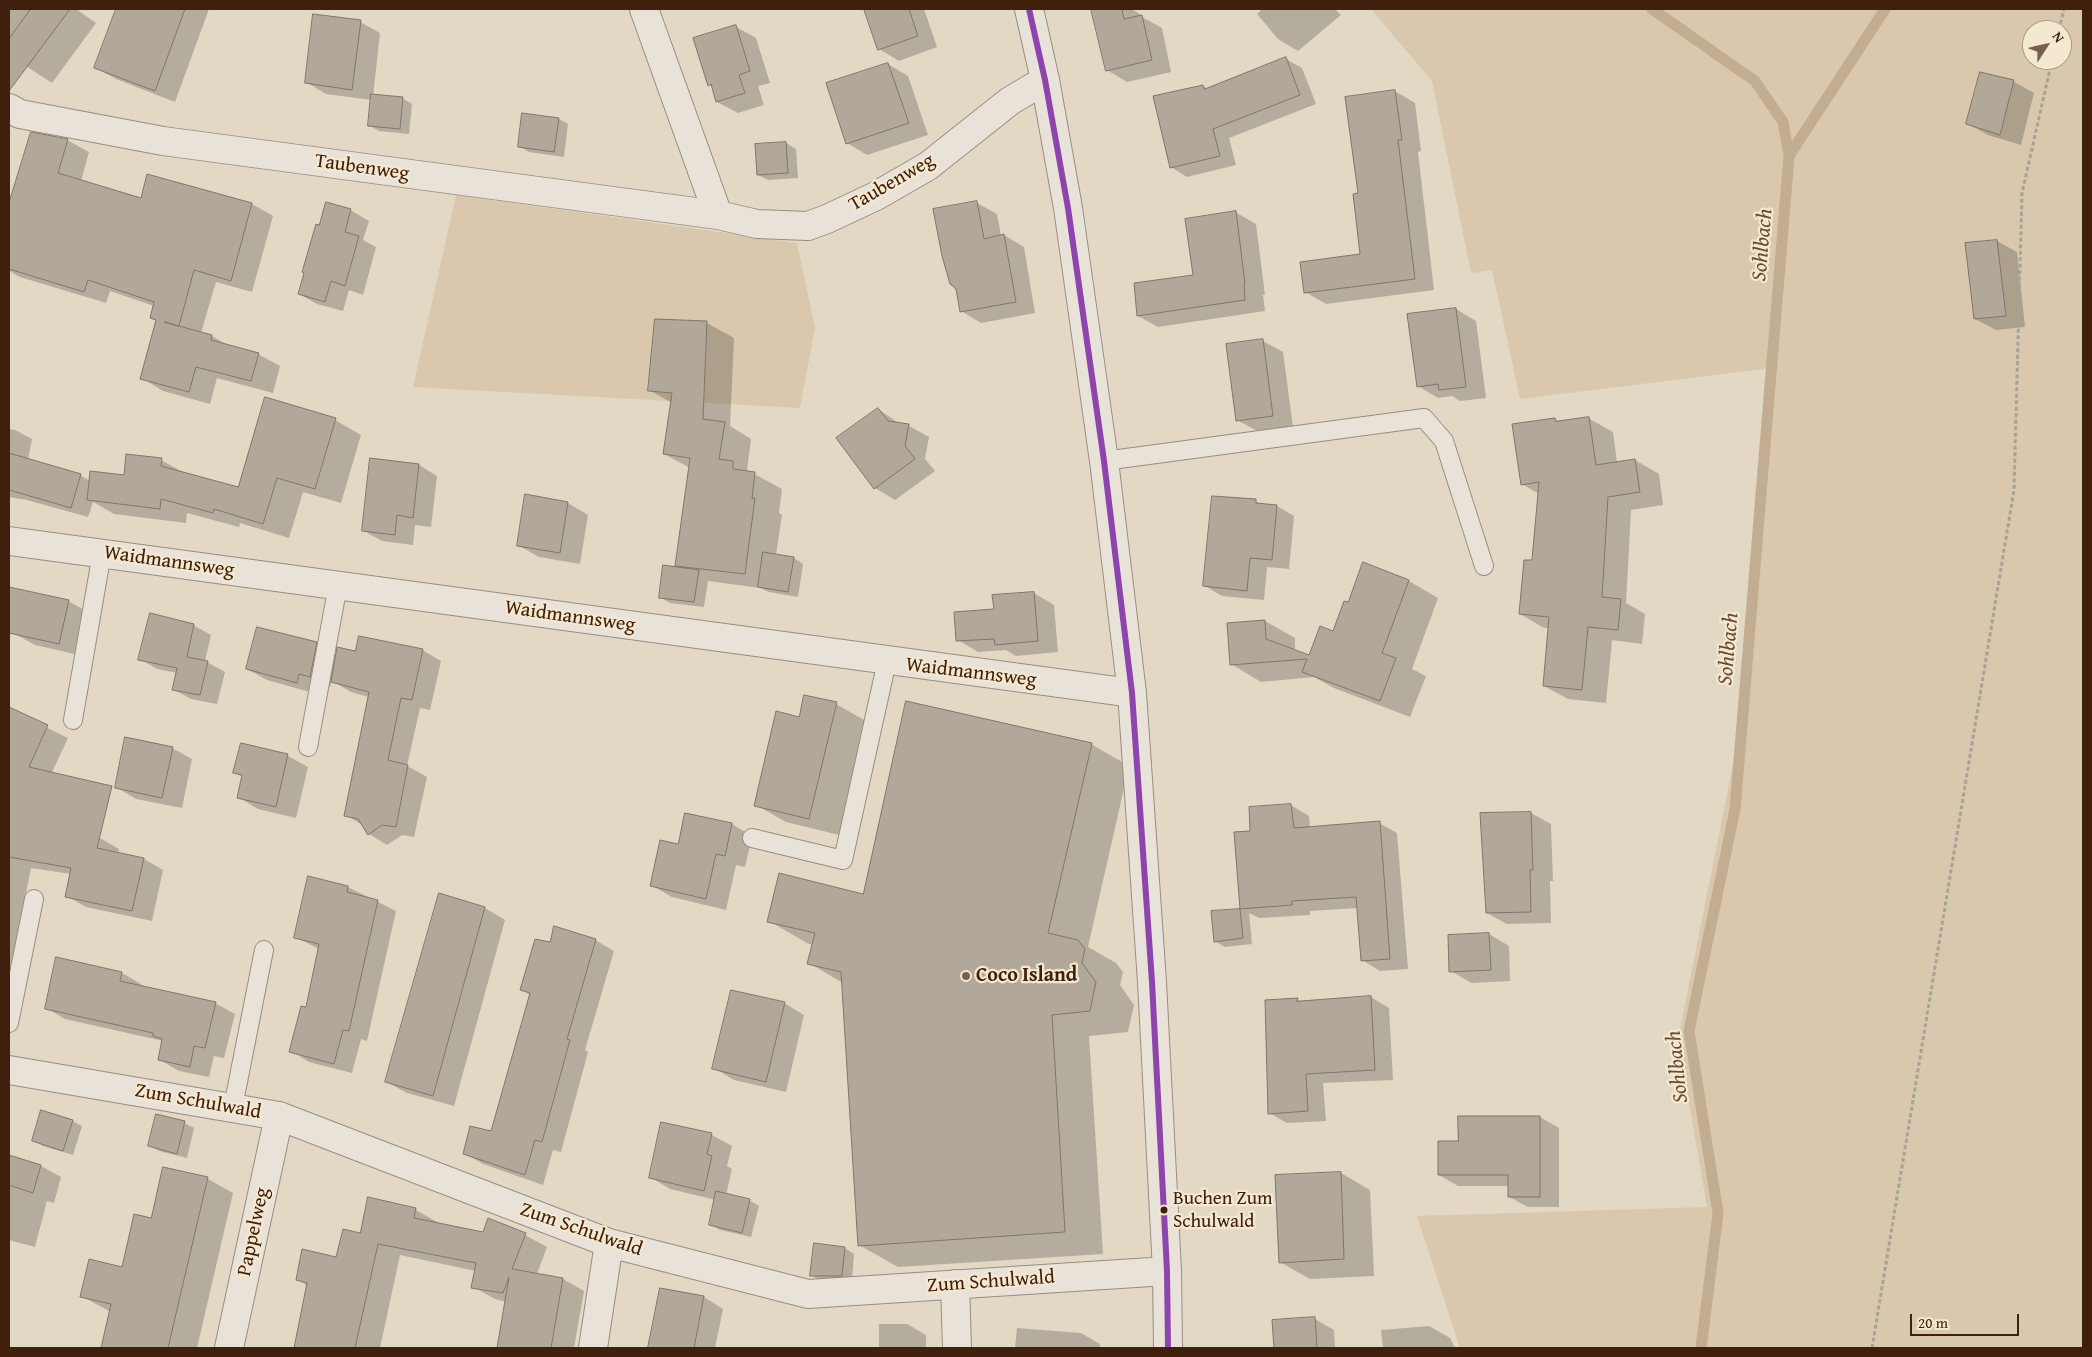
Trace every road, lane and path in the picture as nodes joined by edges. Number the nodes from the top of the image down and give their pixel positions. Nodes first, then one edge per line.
1 (644, 9) edge
2 (1029, 9) edge
3 (2050, 70) edge
4 (1045, 80) junction
5 (9, 108) edge
6 (718, 216) junction
7 (1104, 462) junction
8 (9, 541) edge
9 (102, 553) junction
10 (1484, 566) dead end
11 (338, 585) junction
12 (886, 662) junction
13 (1132, 693) junction
14 (73, 720) dead end
15 (308, 747) dead end
16 (752, 838) dead end
17 (34, 899) dead end
18 (264, 950) dead end
19 (9, 1023) edge
20 (9, 1070) edge
21 (233, 1107) junction
22 (278, 1116) junction
23 (608, 1243) junction
24 (1167, 1271) junction
25 (955, 1284) junction
26 (229, 1348) edge
27 (593, 1348) edge
28 (957, 1348) edge
29 (1168, 1348) edge
30 (1872, 1348) edge

1 - 6 street
2 - 4 street
3 - 30 path
4 - 6 street, Taubenweg
4 - 7 street
5 - 6 street, Taubenweg
7 - 10 lane
7 - 13 street
8 - 9 street, Waidmannsweg
9 - 11 street, Waidmannsweg
9 - 14 lane
11 - 12 street, Waidmannsweg
11 - 15 lane
12 - 13 street, Waidmannsweg
12 - 16 lane
13 - 24 street
17 - 19 lane
18 - 21 lane
20 - 21 street, Zum Schulwald
21 - 22 street, Zum Schulwald
22 - 23 street, Zum Schulwald
22 - 26 street, Pappelweg
23 - 25 street, Zum Schulwald
23 - 27 street
24 - 25 street, Zum Schulwald
24 - 29 street
25 - 28 street

